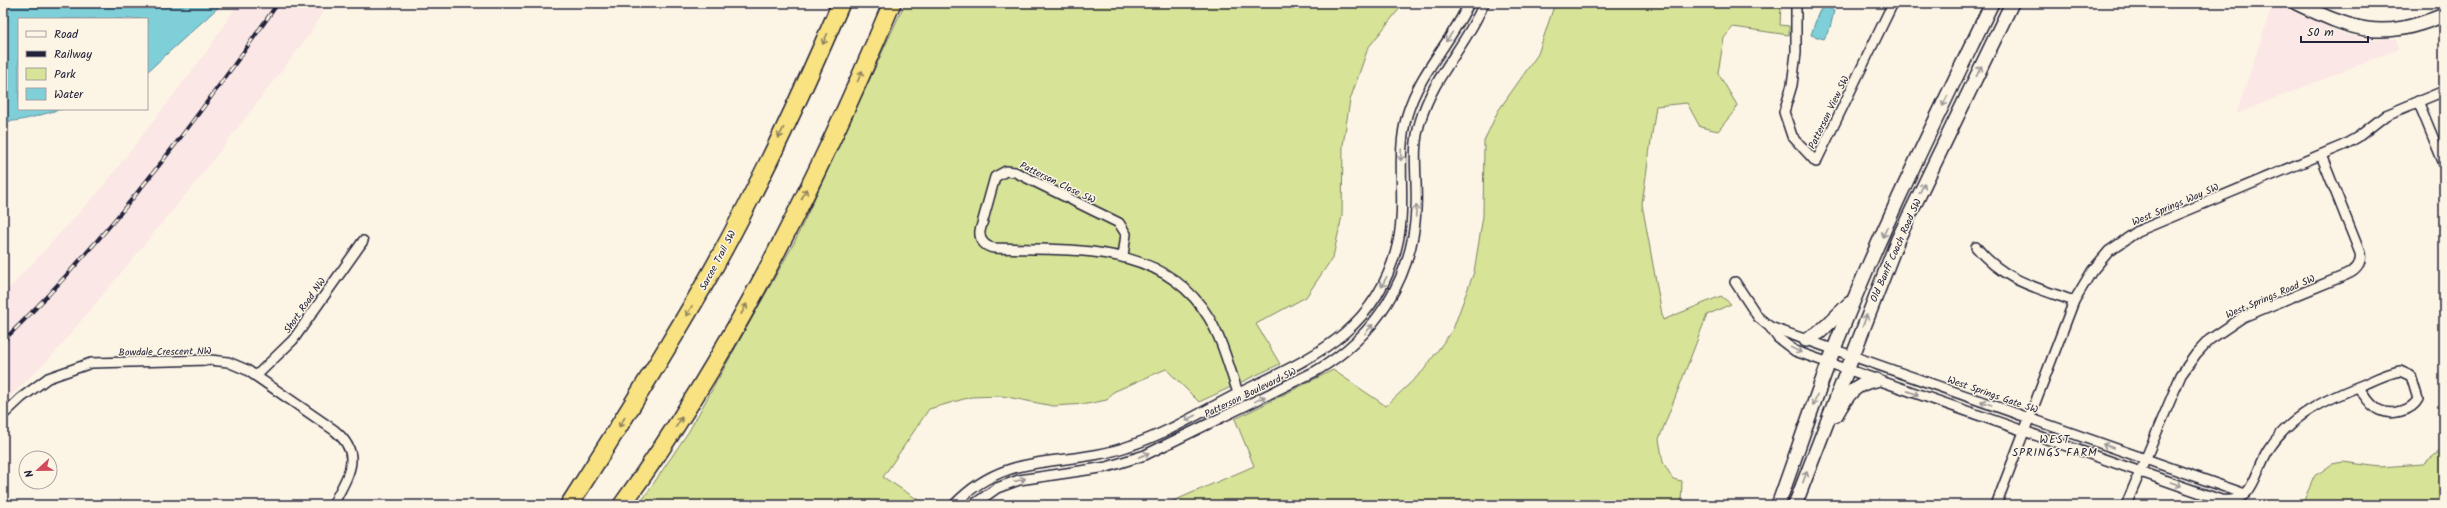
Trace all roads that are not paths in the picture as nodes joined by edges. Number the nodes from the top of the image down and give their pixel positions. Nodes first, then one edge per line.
1 (841, 3) edge
2 (892, 3) edge
3 (1469, 3) edge
4 (1484, 3) edge
5 (1796, 3) edge
6 (1893, 3) edge
7 (1992, 3) edge
8 (2012, 3) edge
9 (2296, 3) edge
10 (2444, 15) edge
11 (2444, 91) edge
12 (2418, 101) junction
13 (1402, 136) junction
14 (1416, 138) junction
15 (2321, 155) junction
16 (2444, 164) edge
17 (363, 241) dead end
18 (1976, 247) dead end
19 (1123, 256) junction
20 (1735, 282) dead end
21 (1856, 298) junction
22 (1374, 300) junction
23 (2074, 301) junction
24 (1385, 308) junction
25 (1770, 327) junction
26 (1806, 340) junction
27 (1834, 350) junction
28 (1852, 356) junction
29 (1830, 364) junction
30 (1847, 370) junction
31 (256, 376) junction
32 (1876, 380) junction
33 (2358, 387) junction
34 (1239, 394) junction
35 (1244, 407) junction
36 (3, 415) edge
37 (2030, 418) junction
38 (2024, 431) junction
39 (1816, 449) junction
40 (1104, 454) junction
41 (658, 455) junction
42 (2145, 459) junction
43 (1106, 468) junction
44 (2140, 472) junction
45 (976, 485) junction
46 (2245, 494) junction
47 (984, 496) junction
48 (333, 505) edge
49 (569, 505) edge
50 (622, 505) edge
51 (630, 505) edge
52 (954, 505) edge
53 (973, 505) edge
54 (1778, 505) edge
55 (1795, 505) edge
56 (1996, 505) edge
57 (2126, 505) edge

1 -> 49 highway, Sarcee Trail SW
41 -> 2 highway
3 -> 13 street, Patterson Boulevard SW
4 - 14 street, Patterson Boulevard SW
5 - 6 street, Patterson View SW
7 -> 21 main road, Old Banff Coach Road SW
28 -> 8 main road, Old Banff Coach Road SW
9 - 10 main road
11 - 12 street, West Springs Way SW
12 - 15 street, West Springs Way SW
12 - 16 street
13 - 14 street
13 -> 22 street, Patterson Boulevard SW
24 -> 14 street, Patterson Boulevard SW
15 - 23 street, West Springs Way SW
15 - 42 street, West Springs Road SW
17 - 31 street, Short Road NW
18 - 23 street
19 - 19 street, Patterson Close SW
19 - 34 street, Patterson Close SW
20 - 25 street
21 - 26 main road
21 - 27 main road, Old Banff Coach Road SW
22 - 24 street
22 - 34 street, Patterson Boulevard SW
23 - 37 street, West Springs Way SW
35 -> 24 street, Patterson Boulevard SW
25 - 26 street, West Springs Gate SW
25 -> 29 street
26 - 27 street, West Springs Gate SW
27 - 28 street, West Springs Gate SW
27 - 29 main road, Old Banff Coach Road SW
28 - 30 main road, Old Banff Coach Road SW
37 -> 28 street, West Springs Gate SW
29 - 30 street
29 -> 54 main road, Old Banff Coach Road SW
30 - 32 street
30 - 39 main road, Old Banff Coach Road SW
31 - 36 street, Bowdale Crescent NW
31 - 48 street, Bowdale Crescent NW
32 -> 38 street
32 - 39 main road
33 - 33 street
33 - 46 street
34 - 35 street, Patterson Close SW
34 -> 40 street, Patterson Boulevard SW
43 -> 35 street, Patterson Boulevard SW
37 - 38 street, West Springs Way SW
42 -> 37 street, West Springs Gate SW
38 - 44 street
38 - 56 street, West Springs Way SW
55 -> 39 main road, Old Banff Coach Road SW
40 - 43 street
40 - 45 street, Patterson Boulevard SW
41 - 50 highway
41 - 51 highway
42 - 44 street, West Springs Road SW
42 - 46 street, West Springs Gate SW
47 -> 43 street, Patterson Boulevard SW
44 -> 46 street
44 - 57 street, West Springs Road SW
45 - 47 street
45 - 52 street, Patterson Boulevard SW
47 - 53 street, Patterson Boulevard SW

